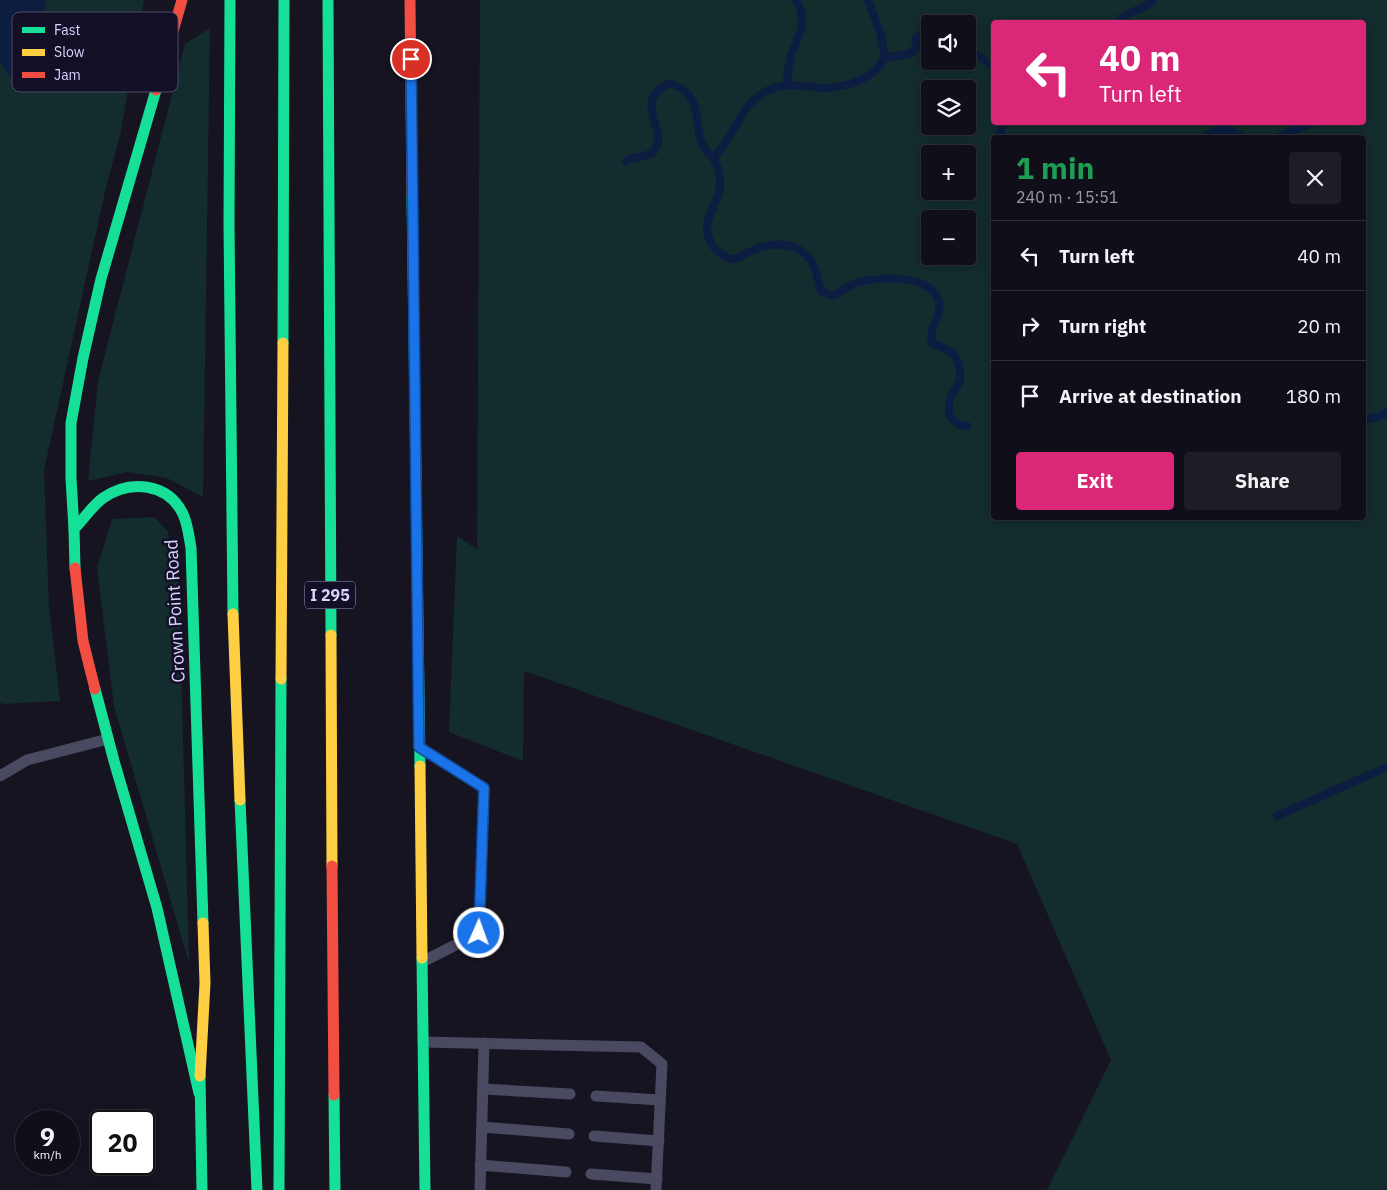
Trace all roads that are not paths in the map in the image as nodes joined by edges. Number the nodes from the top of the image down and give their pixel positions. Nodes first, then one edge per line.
1 (182, 0) edge
2 (230, 0) edge
3 (284, 0) edge
4 (328, 0) edge
5 (410, 0) edge
6 (178, 14) edge
7 (155, 92) edge
8 (74, 529) junction
9 (108, 738) junction
10 (419, 747) junction
11 (0, 776) edge
12 (422, 962) junction
13 (423, 1042) junction
14 (484, 1043) junction
15 (482, 1089) junction
16 (199, 1093) junction
17 (570, 1094) dead end
18 (596, 1096) dead end
19 (660, 1100) junction
20 (482, 1127) junction
21 (568, 1134) dead end
22 (594, 1136) dead end
23 (659, 1141) junction
24 (480, 1165) junction
25 (566, 1172) dead end
26 (591, 1174) dead end
27 (656, 1185) edge
28 (202, 1190) edge
29 (257, 1190) edge
30 (279, 1190) edge
31 (335, 1190) edge
32 (425, 1190) edge
33 (480, 1190) edge

1 - 6 main road
2 - 29 main road
3 - 30 main road, I 295
4 - 31 main road, I 295
5 - 10 main road
7 - 8 main road
8 - 9 main road, Crown Point Road
8 - 16 main road, Crown Point Road
9 - 11 lane
9 - 16 main road, Crown Point Road
10 - 12 main road
10 - 12 lane
12 - 13 main road
13 - 14 lane
13 - 32 main road
14 - 15 lane
14 - 19 lane
15 - 17 lane
15 - 20 lane
16 - 28 main road, Crown Point Road
18 - 19 lane
19 - 23 lane
20 - 21 lane
20 - 24 lane
22 - 23 lane
23 - 27 lane
24 - 25 lane
24 - 33 lane
26 - 27 lane

